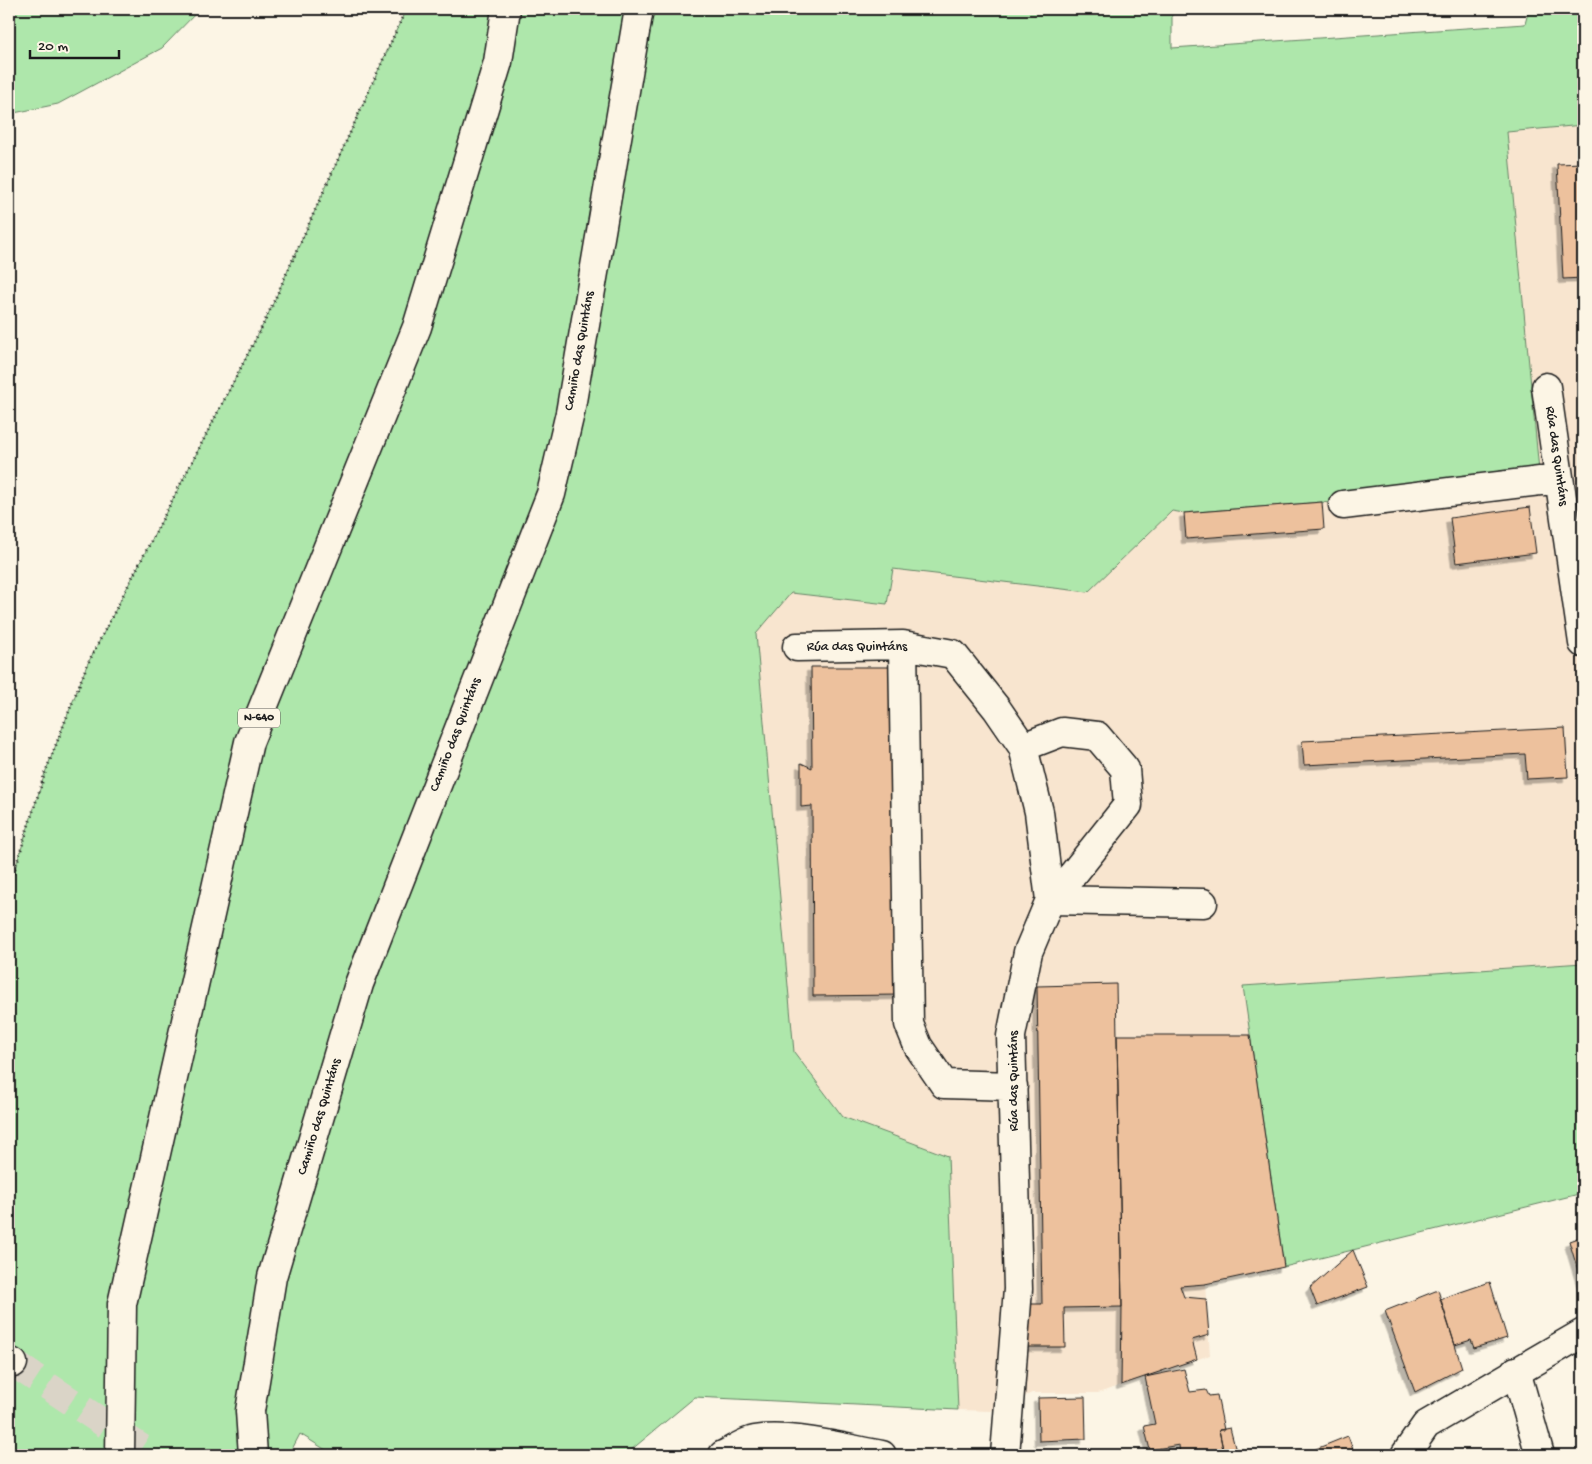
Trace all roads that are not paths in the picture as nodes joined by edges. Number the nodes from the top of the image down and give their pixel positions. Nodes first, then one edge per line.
1 (506, 9) edge
2 (639, 9) edge
3 (1546, 387) dead end
4 (1559, 480) junction
5 (1343, 505) dead end
6 (1583, 643) edge
7 (903, 645) junction
8 (797, 647) dead end
9 (1023, 747) junction
10 (1050, 900) junction
11 (1203, 903) dead end
12 (1013, 1086) junction
13 (1583, 1333) edge
14 (1516, 1372) junction
15 (769, 1446) edge
16 (120, 1455) edge
17 (252, 1455) edge
18 (723, 1455) edge
19 (882, 1455) edge
20 (1005, 1455) edge
21 (1405, 1455) edge
22 (1540, 1455) edge

1 - 16 main road, N-640
2 - 17 main road, Camiño das Quintáns
3 - 4 main road, Rúa das Quintáns
4 - 5 main road
4 - 6 main road, Rúa das Quintáns
7 - 8 main road, Rúa das Quintáns
7 - 9 main road, Rúa das Quintáns
7 - 12 main road
9 - 10 main road, Rúa das Quintáns
9 - 10 main road
10 - 11 main road
10 - 12 main road, Rúa das Quintáns
12 - 20 main road, Rúa das Quintáns
13 - 14 main road
14 - 21 main road
14 - 22 main road
15 - 18 main road
15 - 19 main road

